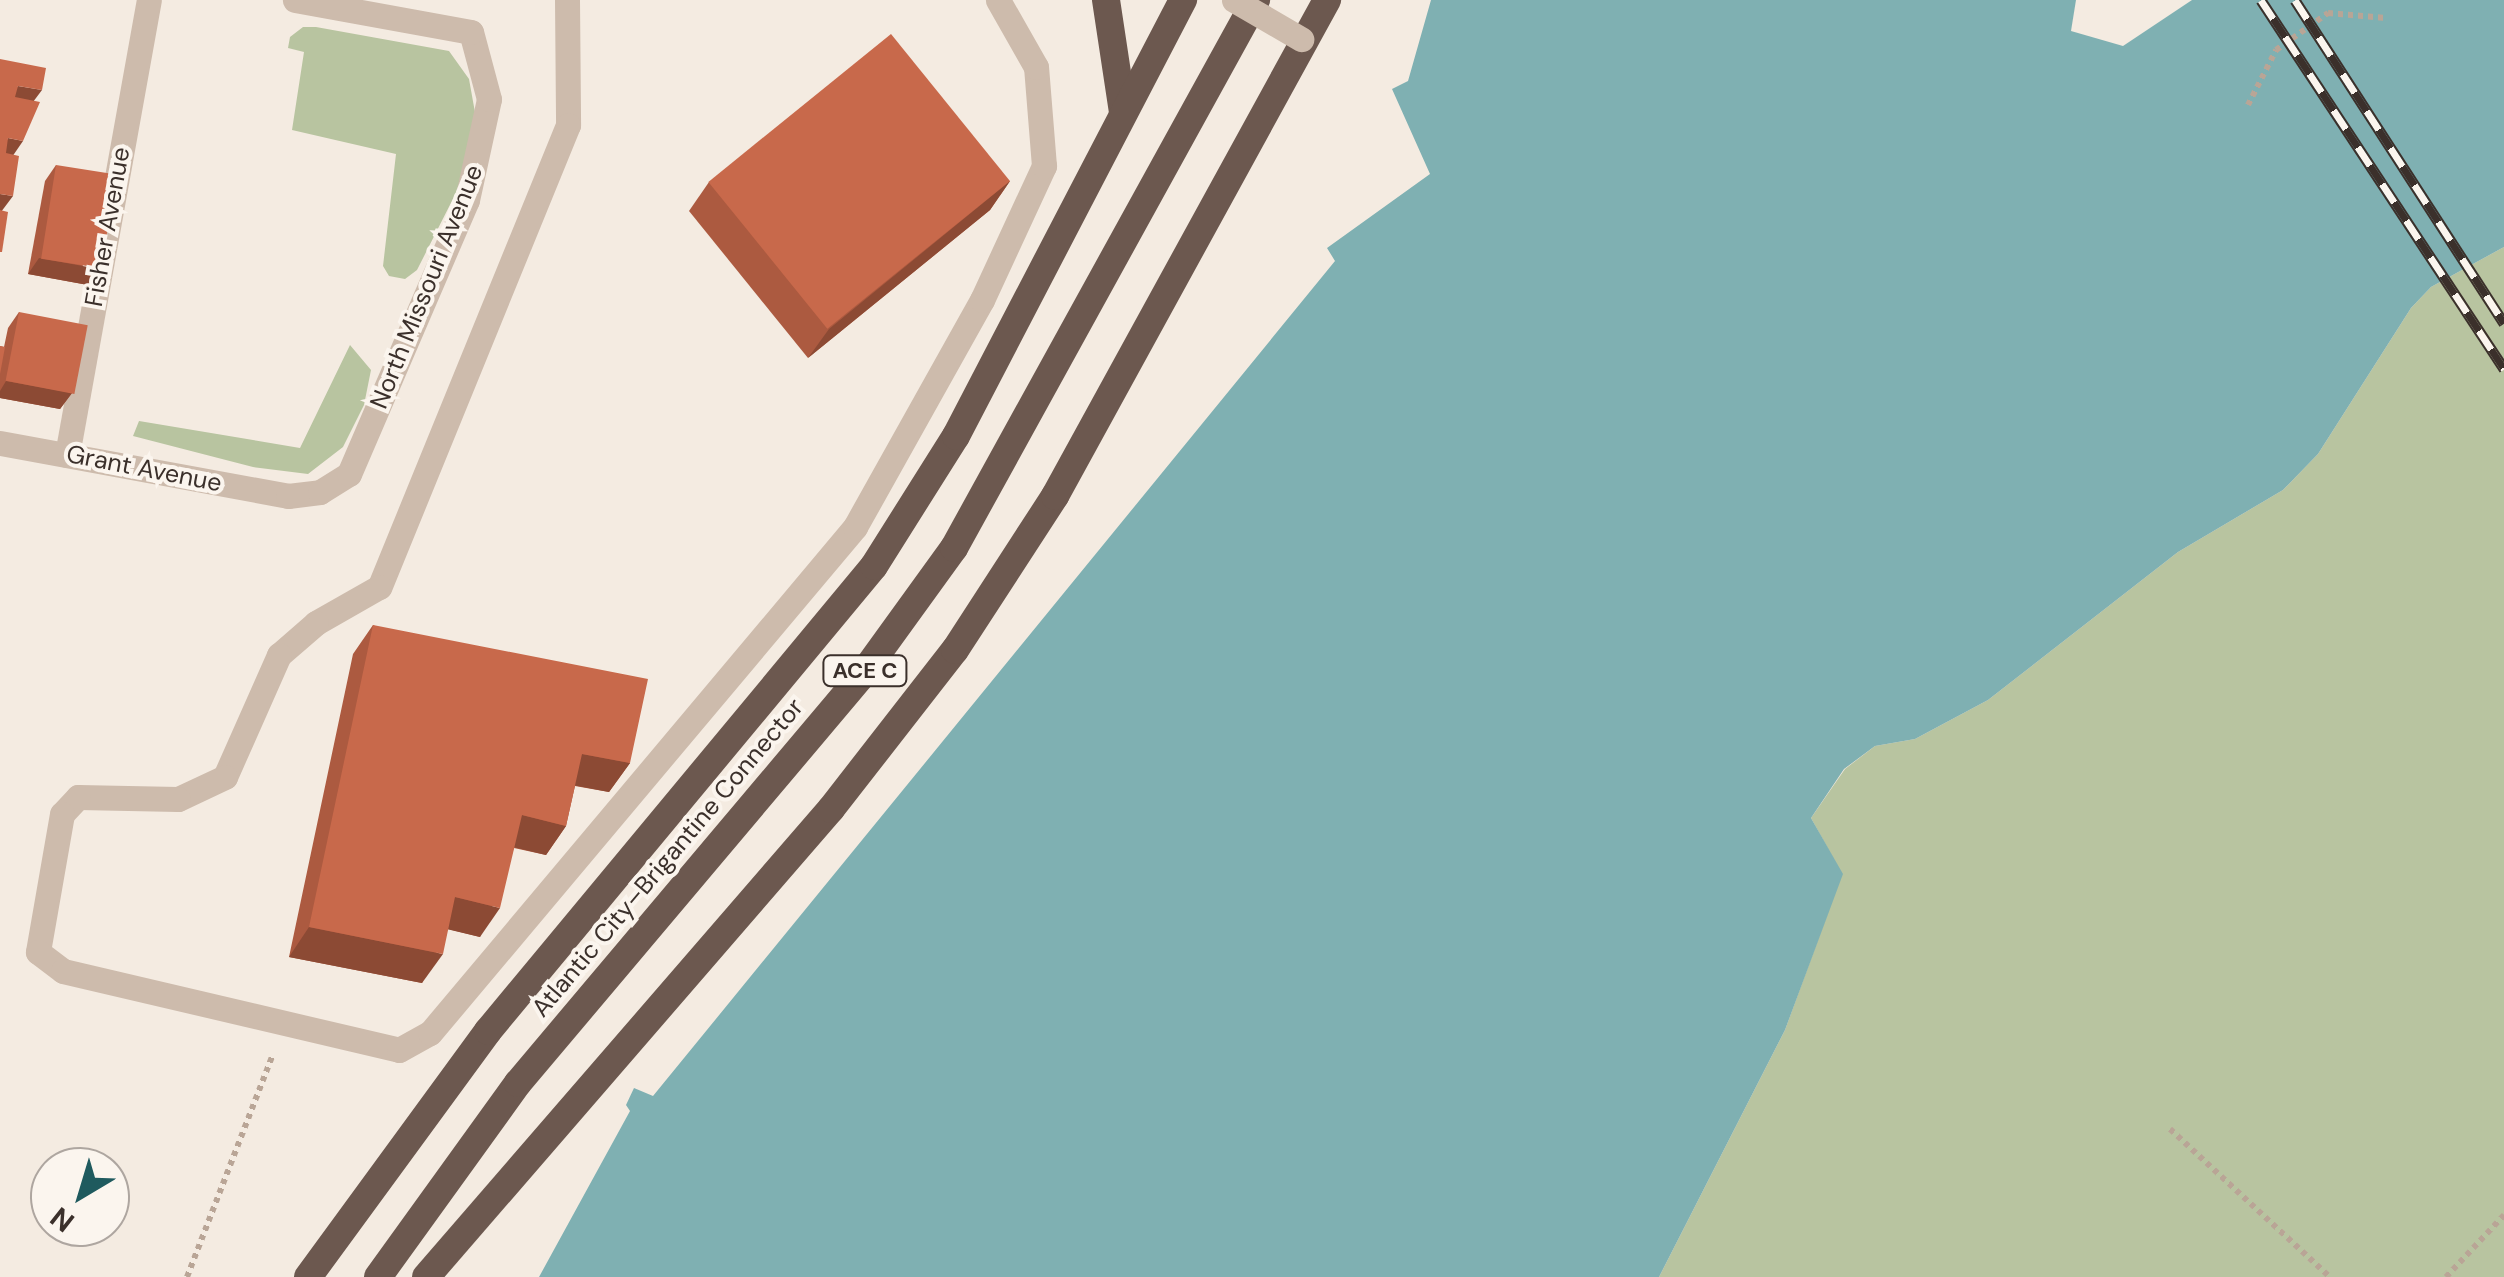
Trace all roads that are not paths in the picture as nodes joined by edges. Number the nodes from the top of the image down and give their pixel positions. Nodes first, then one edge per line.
1 (149, 0) edge
2 (295, 0) edge
3 (567, 0) edge
4 (998, 0) edge
5 (1106, 0) edge
6 (1183, 0) edge
7 (1234, 0) edge
8 (1256, 0) edge
9 (1328, 0) edge
10 (1301, 40) junction
11 (1123, 113) junction
12 (0, 443) edge
13 (66, 455) junction
14 (288, 496) joint
15 (308, 1277) edge
16 (378, 1277) edge
17 (426, 1277) edge

1 - 13 street, Fisher Avenue
2 - 14 street, North Missouri Avenue
3 - 4 street
5 - 11 highway
6 - 11 highway, Atlantic City–Brigantine Connector / ACE C
7 - 10 street, bridge
8 - 16 highway, Atlantic City–Brigantine Connector / ACE C
9 - 10 highway
10 - 17 highway
11 - 15 highway, Atlantic City–Brigantine Connector / ACE C
12 - 13 street, Grant Avenue
13 - 14 street, Grant Avenue

